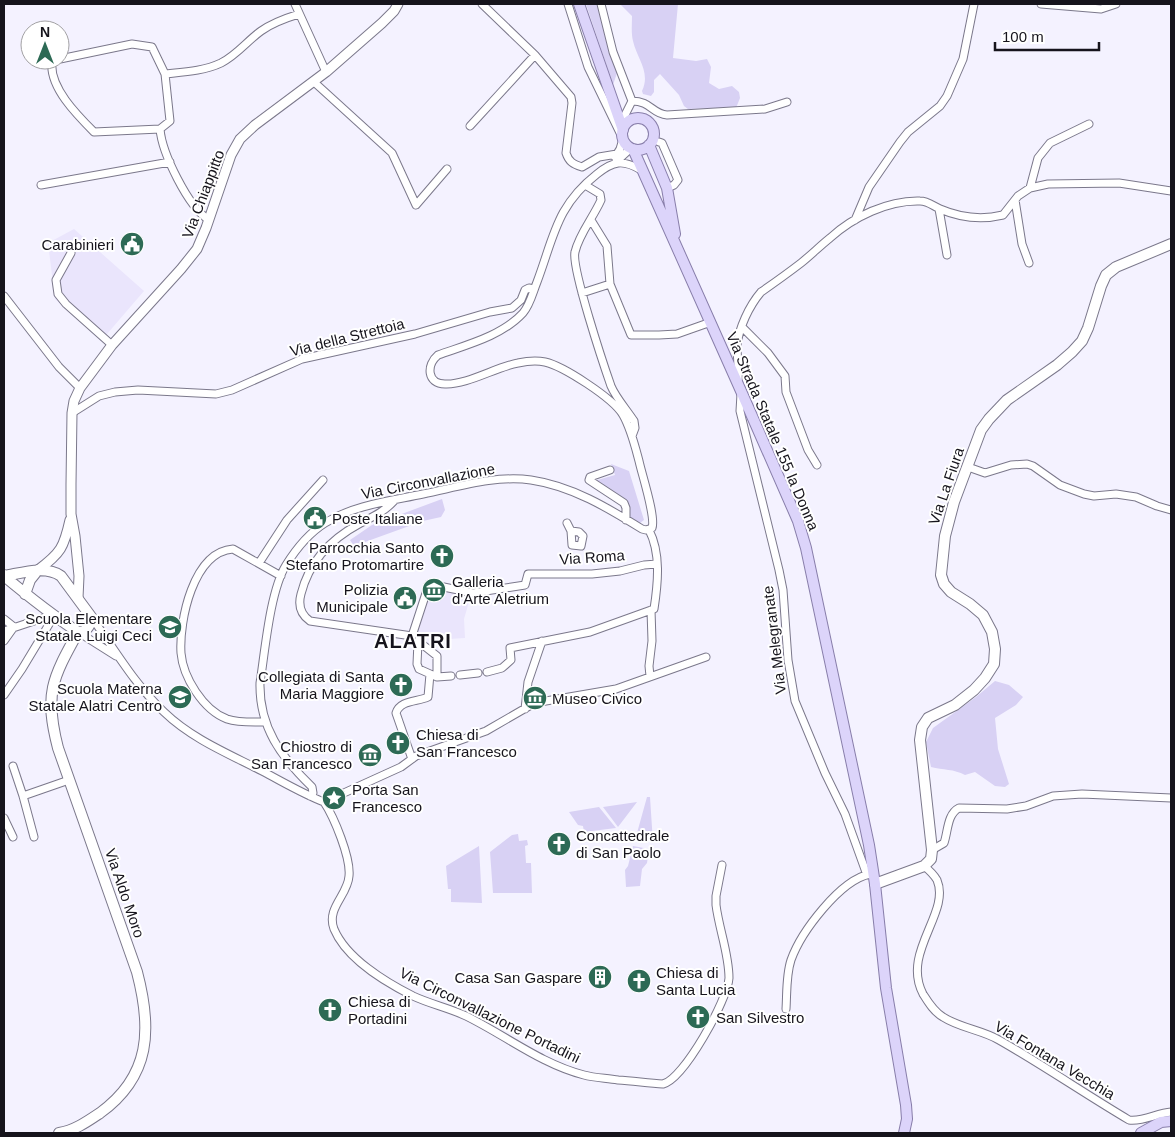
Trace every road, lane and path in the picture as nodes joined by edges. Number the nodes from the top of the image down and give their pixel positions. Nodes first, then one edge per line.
1 (295, 4) edge
2 (398, 4) edge
3 (482, 4) edge
4 (568, 4) edge
5 (579, 4) edge
6 (601, 4) edge
7 (974, 4) edge
8 (1041, 4) edge
9 (1116, 4) edge
10 (299, 14) junction
11 (535, 55) junction
12 (70, 56) edge
13 (51, 70) edge
14 (326, 72) junction
15 (165, 74) junction
16 (314, 82) junction
17 (614, 101) junction
18 (632, 101) junction
19 (786, 102) dead end
20 (625, 115) junction
21 (636, 119) junction
22 (1089, 124) dead end
23 (470, 126) dead end
24 (160, 129) junction
25 (623, 135) junction
26 (654, 143) junction
27 (632, 149) junction
28 (617, 154) junction
29 (170, 162) junction
30 (612, 164) junction
31 (447, 169) dead end
32 (641, 170) junction
33 (41, 185) dead end
34 (585, 185) junction
35 (667, 188) junction
36 (1030, 188) junction
37 (1171, 191) edge
38 (652, 193) junction
39 (1015, 200) junction
40 (939, 209) junction
41 (668, 219) junction
42 (209, 220) junction
43 (591, 220) junction
44 (854, 220) junction
45 (1171, 244) edge
46 (71, 254) dead end
47 (947, 255) dead end
48 (1029, 263) dead end
49 (610, 284) junction
50 (534, 290) junction
51 (582, 293) junction
52 (4, 296) edge
53 (710, 322) junction
54 (742, 327) junction
55 (112, 345) junction
56 (80, 388) junction
57 (740, 388) junction
58 (72, 413) junction
59 (632, 436) junction
60 (817, 465) dead end
61 (968, 467) junction
62 (610, 470) dead end
63 (323, 480) dead end
64 (394, 500) junction
65 (377, 504) junction
66 (1171, 510) edge
67 (380, 513) junction
68 (71, 514) junction
69 (626, 520) junction
70 (567, 523) dead end
71 (650, 530) junction
72 (571, 531) dead end
73 (258, 563) junction
74 (657, 564) junction
75 (38, 570) junction
76 (4, 576) edge
77 (280, 576) junction
78 (25, 594) junction
79 (78, 598) junction
80 (651, 610) junction
81 (53, 615) junction
82 (4, 618) edge
83 (92, 618) junction
84 (14, 627) junction
85 (4, 631) edge
86 (78, 632) junction
87 (412, 636) junction
88 (4, 641) edge
89 (418, 642) junction
90 (542, 642) junction
91 (117, 656) junction
92 (706, 656) dead end
93 (487, 672) dead end
94 (476, 673) dead end
95 (460, 675) dead end
96 (433, 676) junction
97 (451, 676) dead end
98 (650, 676) junction
99 (4, 695) edge
100 (525, 707) junction
101 (265, 722) junction
102 (412, 759) junction
103 (13, 766) dead end
104 (69, 780) junction
105 (23, 796) junction
106 (310, 796) junction
107 (1171, 798) edge
108 (324, 802) junction
109 (4, 818) edge
110 (13, 837) dead end
111 (34, 837) dead end
112 (932, 850) junction
113 (722, 866) dead end
114 (924, 866) junction
115 (872, 878) junction
116 (786, 1009) dead end
117 (1170, 1117) edge
118 (59, 1133) edge
119 (904, 1133) edge
120 (1141, 1133) edge

1 - 10 street
2 - 14 street, Via Chiappitto
3 - 11 street
4 - 25 street
5 - 17 main road
6 - 18 street
7 - 44 street
8 - 9 street
10 - 14 street
10 - 15 street
11 - 23 street
11 - 28 street
12 - 15 street
13 - 24 street
14 - 16 street, Via Chiappitto
15 - 24 street
16 - 31 street
16 - 42 street, Via Chiappitto
17 - 20 main road
17 - 25 main road
18 - 19 street
18 - 20 street
20 - 21 main road
21 - 25 main road
21 - 26 main road
22 - 36 street
24 - 29 street
25 - 27 main road
25 - 28 street
26 - 27 main road
26 - 35 main road
27 - 30 street
27 - 32 main road
28 - 30 street
29 - 33 street
29 - 42 street
30 - 32 street
30 - 34 street
32 - 38 main road
34 - 43 street
34 - 50 street
35 - 38 main road
35 - 41 main road
36 - 37 street
36 - 39 street
38 - 41 main road
39 - 40 street
39 - 48 street
40 - 44 street
40 - 47 street
41 - 53 main road, Via Strada Statale 155 la Donna
42 - 55 street, Via Chiappitto
43 - 49 street
43 - 51 street
44 - 54 street, Via Melegranate
45 - 61 main road, Via La Fiura
46 - 55 street
49 - 51 street
49 - 53 street
50 - 58 street, Via della Strettoia
50 - 59 street
51 - 59 street
52 - 56 street
53 - 57 main road, Via Strada Statale 155 la Donna
54 - 57 street, Via Melegranate
54 - 60 street
55 - 56 street, Via Chiappitto
56 - 58 street, Via Chiappitto
57 - 115 main road, Via Strada Statale 155 la Donna
57 - 115 street, Via Melegranate
58 - 68 street, Via Chiappitto
59 - 71 street
61 - 66 street
61 - 112 main road, Via La Fiura
62 - 69 street
63 - 73 street
64 - 65 street, Via Circonvallazione
64 - 67 street
64 - 69 street, Via Circonvallazione
65 - 67 street
65 - 77 street, Via Circonvallazione
67 - 87 street
68 - 75 street
68 - 79 street
69 - 71 street, Via Circonvallazione
70 - 72 street
71 - 74 street
73 - 77 street
73 - 101 street
74 - 80 street
74 - 87 street, Via Roma
75 - 76 main road
75 - 78 main road
75 - 79 main road
76 - 78 main road
77 - 101 street, Via Circonvallazione
78 - 81 main road
79 - 83 main road
80 - 90 street
80 - 98 street
81 - 84 street
81 - 86 main road
81 - 99 street
82 - 84 street
83 - 86 main road, Via Aldo Moro
83 - 91 street
84 - 85 street
84 - 88 street
86 - 91 street
86 - 104 main road, Via Aldo Moro
87 - 89 street
89 - 96 street
89 - 96 street
90 - 93 street
90 - 100 street
91 - 106 street
92 - 98 street
94 - 95 street
96 - 97 street
96 - 102 street
98 - 100 street
100 - 102 street
101 - 106 street, Via Circonvallazione
102 - 108 street
103 - 105 street
104 - 105 street
104 - 118 main road, Via Aldo Moro
105 - 111 street
106 - 108 street
107 - 112 street
108 - 113 street, Via Circonvallazione Portadini
109 - 110 street
112 - 114 main road
114 - 115 main road
114 - 117 street, Via Fontana Vecchia
115 - 116 street
115 - 119 main road, Via Strada Statale 155 la Donna
117 - 120 main road

